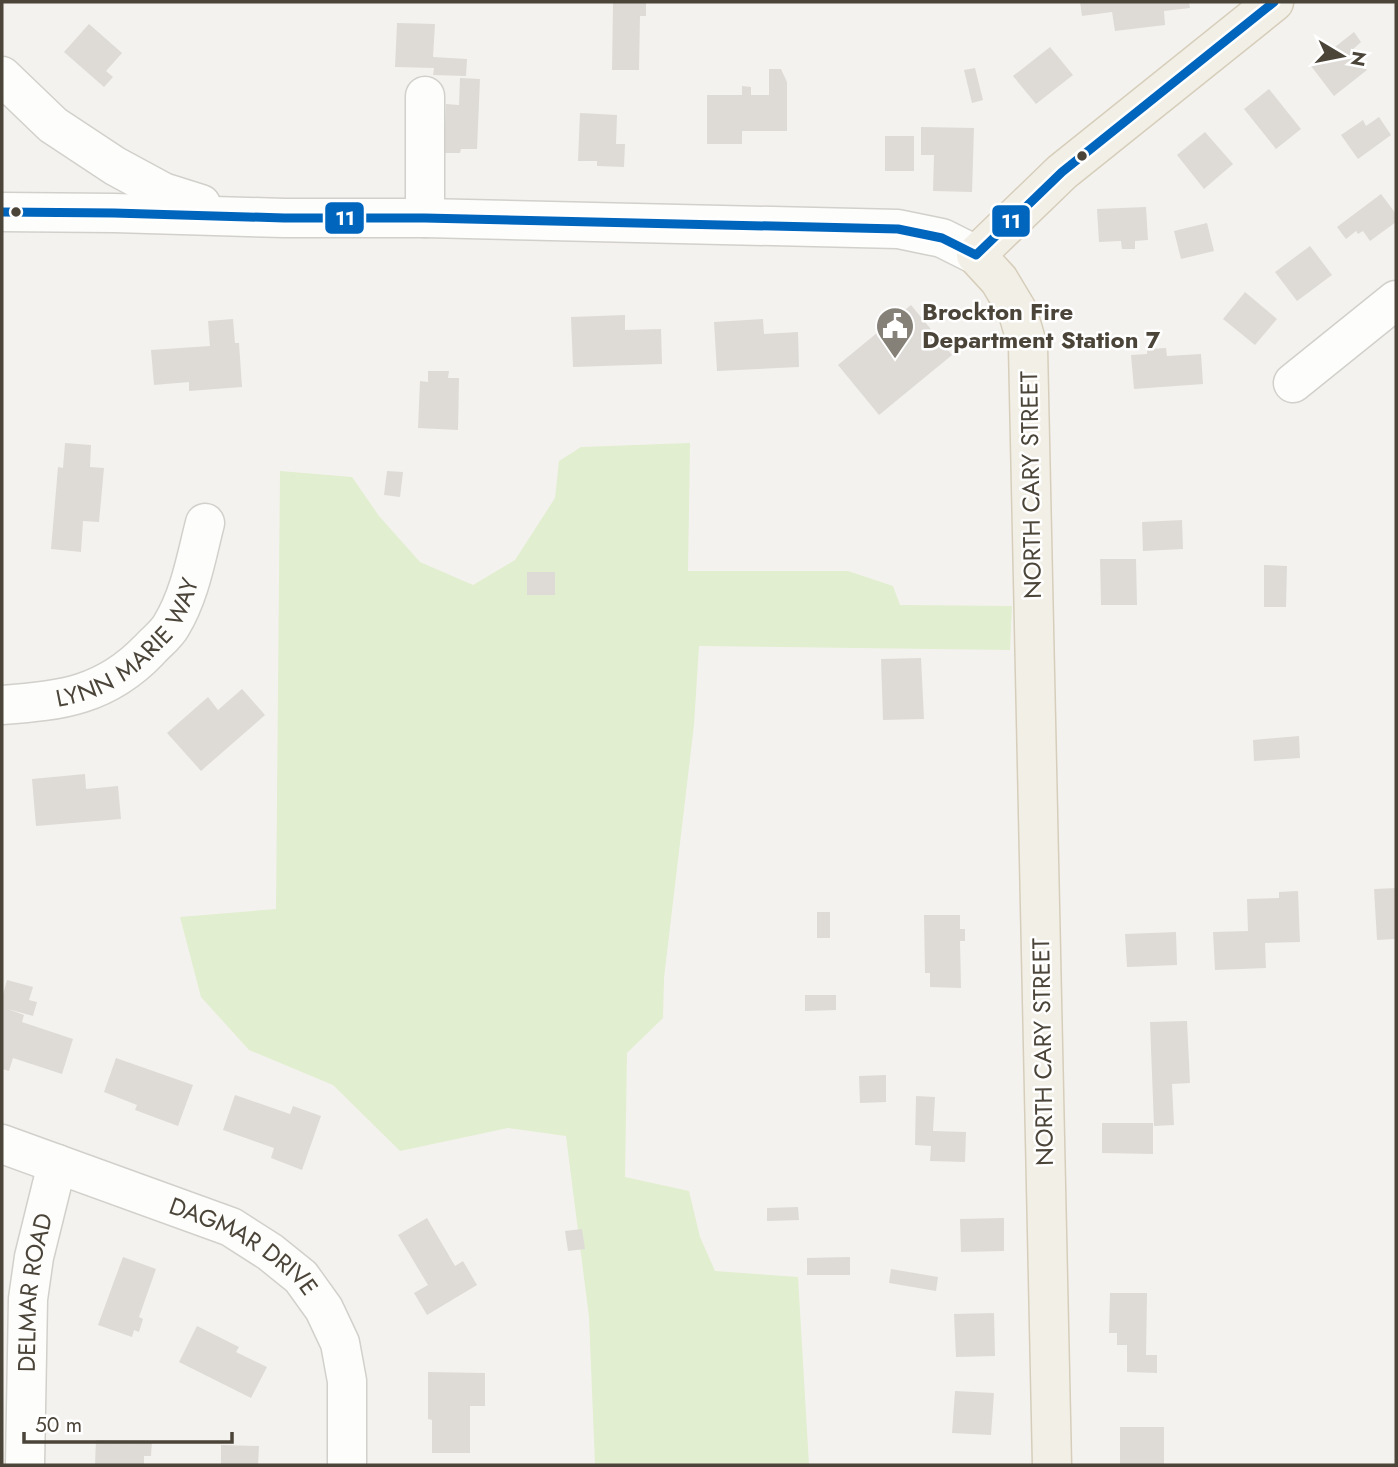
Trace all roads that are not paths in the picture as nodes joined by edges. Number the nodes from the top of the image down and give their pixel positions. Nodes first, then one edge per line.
1 (1274, 2) edge
2 (2, 76) edge
3 (425, 96) dead end
4 (2, 212) edge
5 (247, 216) junction
6 (425, 218) junction
7 (976, 255) junction
8 (1396, 300) edge
9 (1293, 383) dead end
10 (205, 523) dead end
11 (2, 705) edge
12 (2, 1144) edge
13 (57, 1164) junction
14 (25, 1465) edge
15 (346, 1465) edge
16 (1052, 1465) edge

1 - 7 main road
2 - 5 street, NORTH CARY STREET
3 - 6 street
4 - 5 street, NORTH CARY STREET
5 - 6 street, NORTH CARY STREET
6 - 7 street, NORTH CARY STREET
7 - 16 main road, NORTH CARY STREET
8 - 9 street
10 - 11 street, LYNN MARIE WAY
12 - 13 street, DAGMAR DRIVE
13 - 14 street, DELMAR ROAD
13 - 15 street, DAGMAR DRIVE

